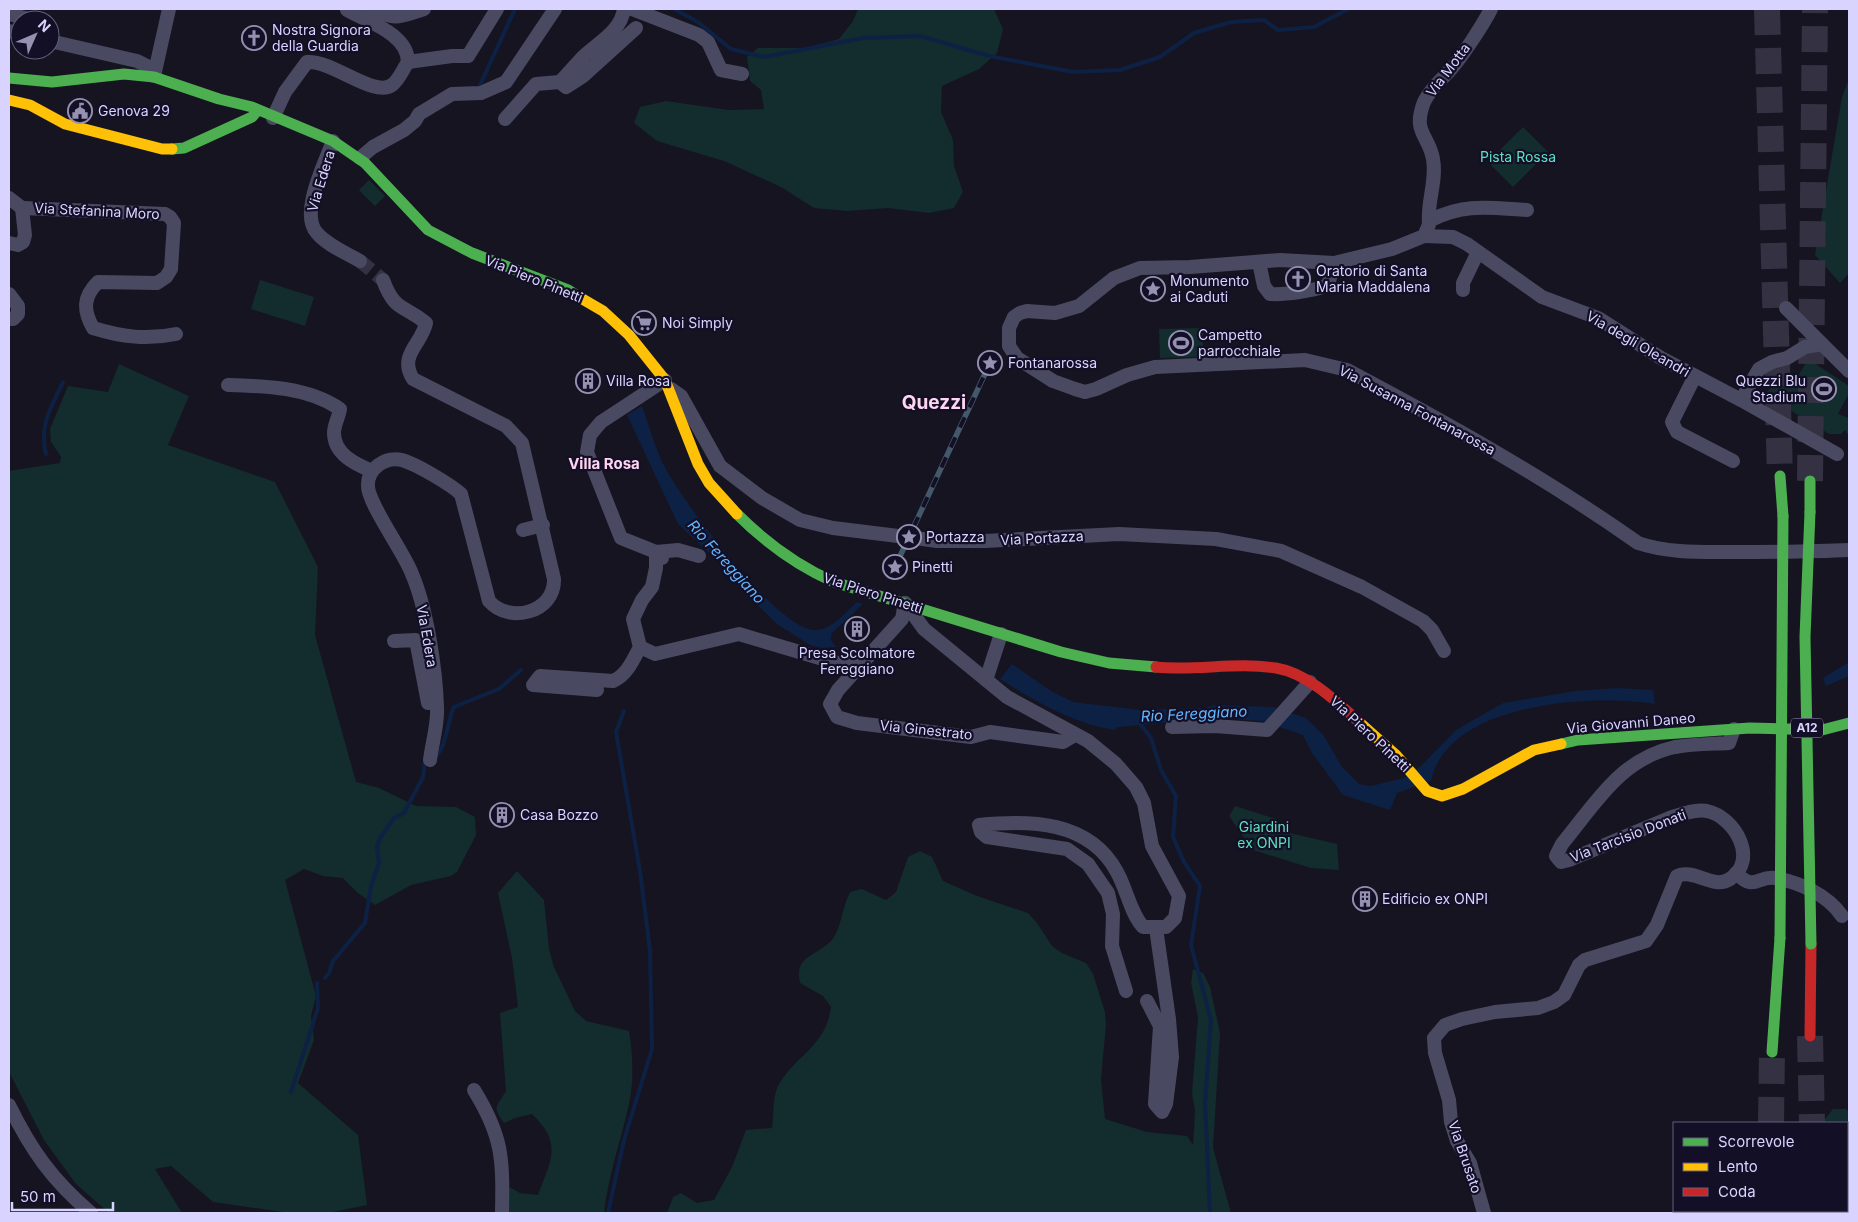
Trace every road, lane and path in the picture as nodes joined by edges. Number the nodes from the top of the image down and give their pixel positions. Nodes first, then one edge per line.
1 (169, 9) edge
2 (348, 9) edge
3 (370, 9) edge
4 (389, 9) edge
5 (415, 9) edge
6 (497, 9) edge
7 (555, 9) edge
8 (624, 9) edge
9 (632, 9) edge
10 (1491, 9) edge
11 (636, 28) dead end
12 (60, 44) edge
13 (408, 62) junction
14 (155, 73) junction
15 (742, 74) dead end
16 (13, 78) edge
17 (560, 82) junction
18 (219, 99) junction
19 (13, 101) edge
20 (257, 111) junction
21 (273, 118) junction
22 (505, 119) dead end
23 (218, 133) junction
24 (333, 141) junction
25 (360, 158) junction
26 (9, 198) edge
27 (22, 208) junction
28 (1527, 210) dead end
29 (1427, 230) junction
30 (309, 236) dead end
31 (9, 243) edge
32 (1478, 252) junction
33 (1259, 262) junction
34 (1334, 263) junction
35 (383, 280) tunnel mouth
36 (1463, 290) dead end
37 (9, 294) edge
38 (1786, 308) dead end
39 (9, 319) edge
40 (176, 334) dead end
41 (1822, 344) junction
42 (1849, 371) edge
43 (1695, 376) junction
44 (667, 384) junction
45 (228, 385) dead end
46 (1741, 400) junction
47 (1836, 454) dead end
48 (1733, 461) dead end
49 (372, 471) junction
50 (1780, 476) tunnel mouth
51 (1810, 481) tunnel mouth
52 (543, 525) junction
53 (522, 530) dead end
54 (1849, 550) edge
55 (660, 556) junction
56 (700, 556) dead end
57 (905, 603) junction
58 (1001, 634) junction
59 (394, 641) dead end
60 (640, 647) junction
61 (1444, 651) dead end
62 (860, 667) junction
63 (986, 680) junction
64 (1310, 682) junction
65 (597, 690) dead end
66 (436, 713) junction
67 (1849, 723) edge
68 (1172, 726) dead end
69 (1734, 730) junction
70 (1075, 736) junction
71 (430, 760) dead end
72 (1427, 791) joint
73 (1736, 873) junction
74 (1842, 916) dead end
75 (1156, 928) junction
76 (1126, 991) dead end
77 (1147, 1001) dead end
78 (1810, 1036) tunnel mouth
79 (1772, 1052) tunnel mouth
80 (474, 1090) dead end
81 (9, 1105) edge
82 (91, 1213) edge
83 (502, 1213) edge
84 (1484, 1213) edge

1 - 14 street
2 - 13 street
3 - 5 street
4 - 5 street
6 - 13 street
7 - 25 street
8 - 17 street
9 - 15 street
10 - 29 street, Via Motta
11 - 17 street
12 - 14 street
13 - 21 street
14 - 16 main road, Via Piero Pinetti
14 - 18 main road, Via Piero Pinetti
16 - 19 street
17 - 22 street
18 - 20 main road, Via Piero Pinetti
18 - 23 main road
19 - 23 main road
20 - 21 main road, Via Piero Pinetti
20 - 23 main road
21 - 24 main road, Via Piero Pinetti
24 - 25 main road, Via Piero Pinetti
24 - 30 street, Via Edera
25 - 44 main road, Via Piero Pinetti
26 - 27 street, Via Stefanina Moro
27 - 31 street, Via Stefanina Moro
27 - 40 street, Via Stefanina Moro
28 - 29 street, Via Susanna Fontanarossa
29 - 32 street, Via degli Oleandri
29 - 34 street, Via Susanna Fontanarossa
32 - 36 street
32 - 43 street, Via degli Oleandri
33 - 34 street, Via Susanna Fontanarossa
33 - 34 street
33 - 54 street, Via Susanna Fontanarossa
35 - 52 street
37 - 39 street
38 - 41 street
41 - 42 street
41 - 46 street
43 - 46 street, Via degli Oleandri
43 - 48 street, Via degli Oleandri
44 - 55 street
44 - 57 main road, Via Piero Pinetti
44 - 61 street, Via Portazza, bridge
45 - 49 street
46 - 47 street, Via degli Oleandri
49 - 52 street
49 - 66 street, Via Edera
50 - 79 main road, A12, bridge
51 - 78 main road, A12, bridge
52 - 53 street
55 - 56 street
55 - 60 street
57 - 58 main road, Via Piero Pinetti
57 - 62 street, Via Ginestrato
57 - 63 street
58 - 63 street
58 - 64 main road, Via Piero Pinetti
59 - 66 street, Via Edera
60 - 62 street
60 - 65 street
62 - 70 street, Via Ginestrato
63 - 70 street
64 - 68 street
64 - 72 main road, Via Piero Pinetti
66 - 71 street
67 - 69 main road, Via Giovanni Daneo
69 - 72 main road, Via Giovanni Daneo
69 - 73 street, Via Tarcisio Donati
70 - 75 street
73 - 74 street
73 - 84 street, Via Brusato
75 - 76 street
75 - 77 street
80 - 83 street
81 - 82 street

